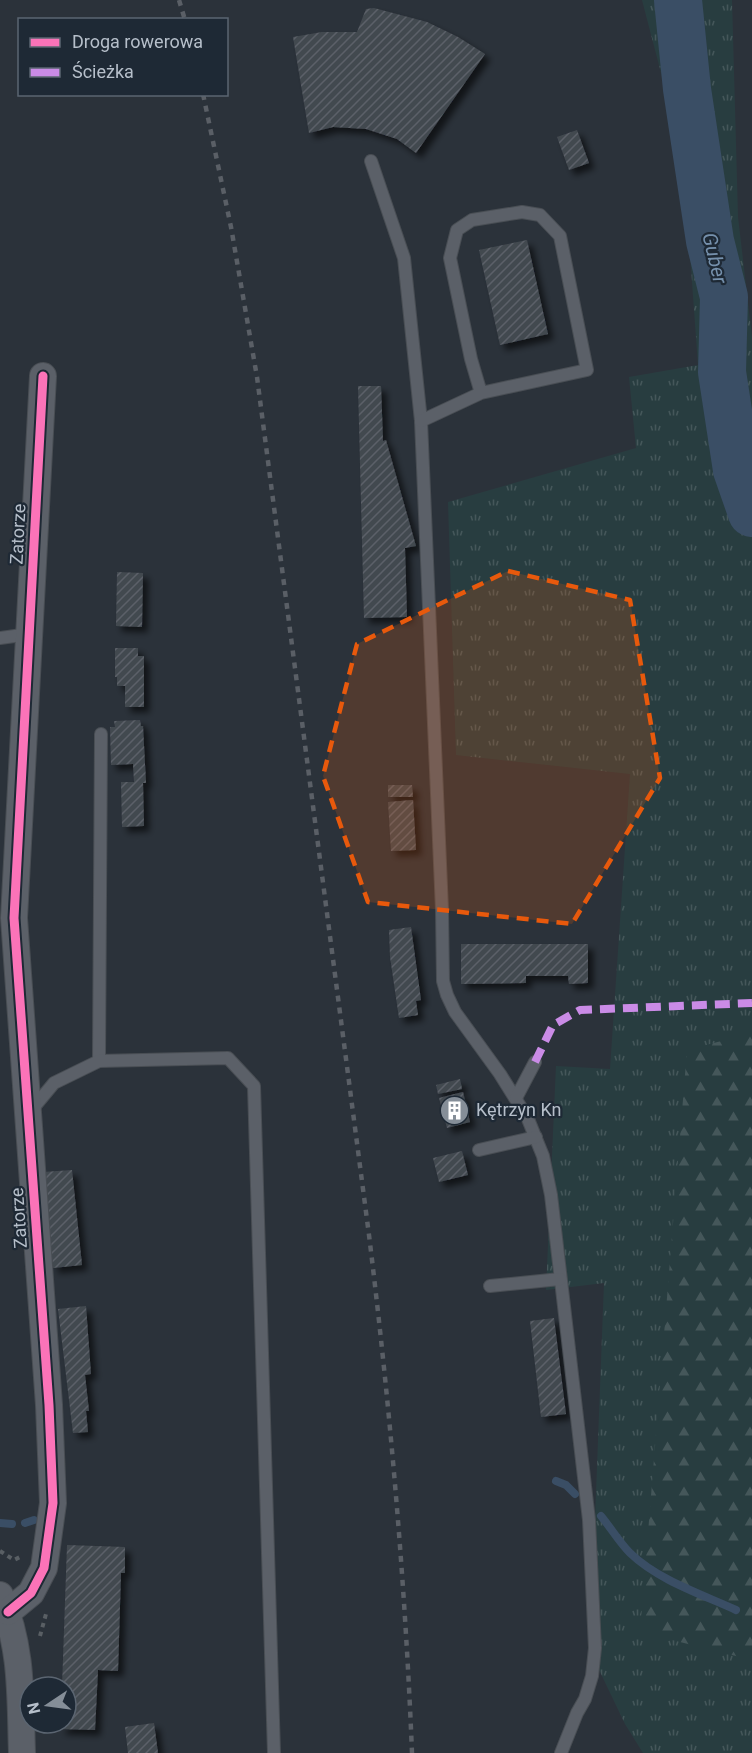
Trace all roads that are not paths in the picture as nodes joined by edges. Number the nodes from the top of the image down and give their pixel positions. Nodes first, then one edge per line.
1 (371, 161) dead end
2 (43, 376) dead end
3 (481, 393) junction
4 (421, 421) junction
5 (29, 634) junction
6 (0, 638) edge
7 (101, 734) dead end
8 (99, 1061) junction
9 (535, 1062) dead end
10 (516, 1098) junction
11 (28, 1114) junction
12 (536, 1137) junction
13 (479, 1150) dead end
14 (560, 1279) junction
15 (490, 1286) dead end
16 (4, 1604) edge
17 (22, 1753) edge
18 (274, 1753) edge
19 (561, 1753) edge

1 - 4 lane
2 - 5 street, Zatorze
3 - 3 lane
3 - 4 lane
4 - 10 lane
5 - 6 lane
5 - 11 street, Zatorze
7 - 8 lane
8 - 11 lane
8 - 18 lane
9 - 10 lane
10 - 12 lane
11 - 16 street, Zatorze
12 - 13 lane
12 - 14 lane
14 - 15 lane
14 - 19 lane
16 - 17 street

